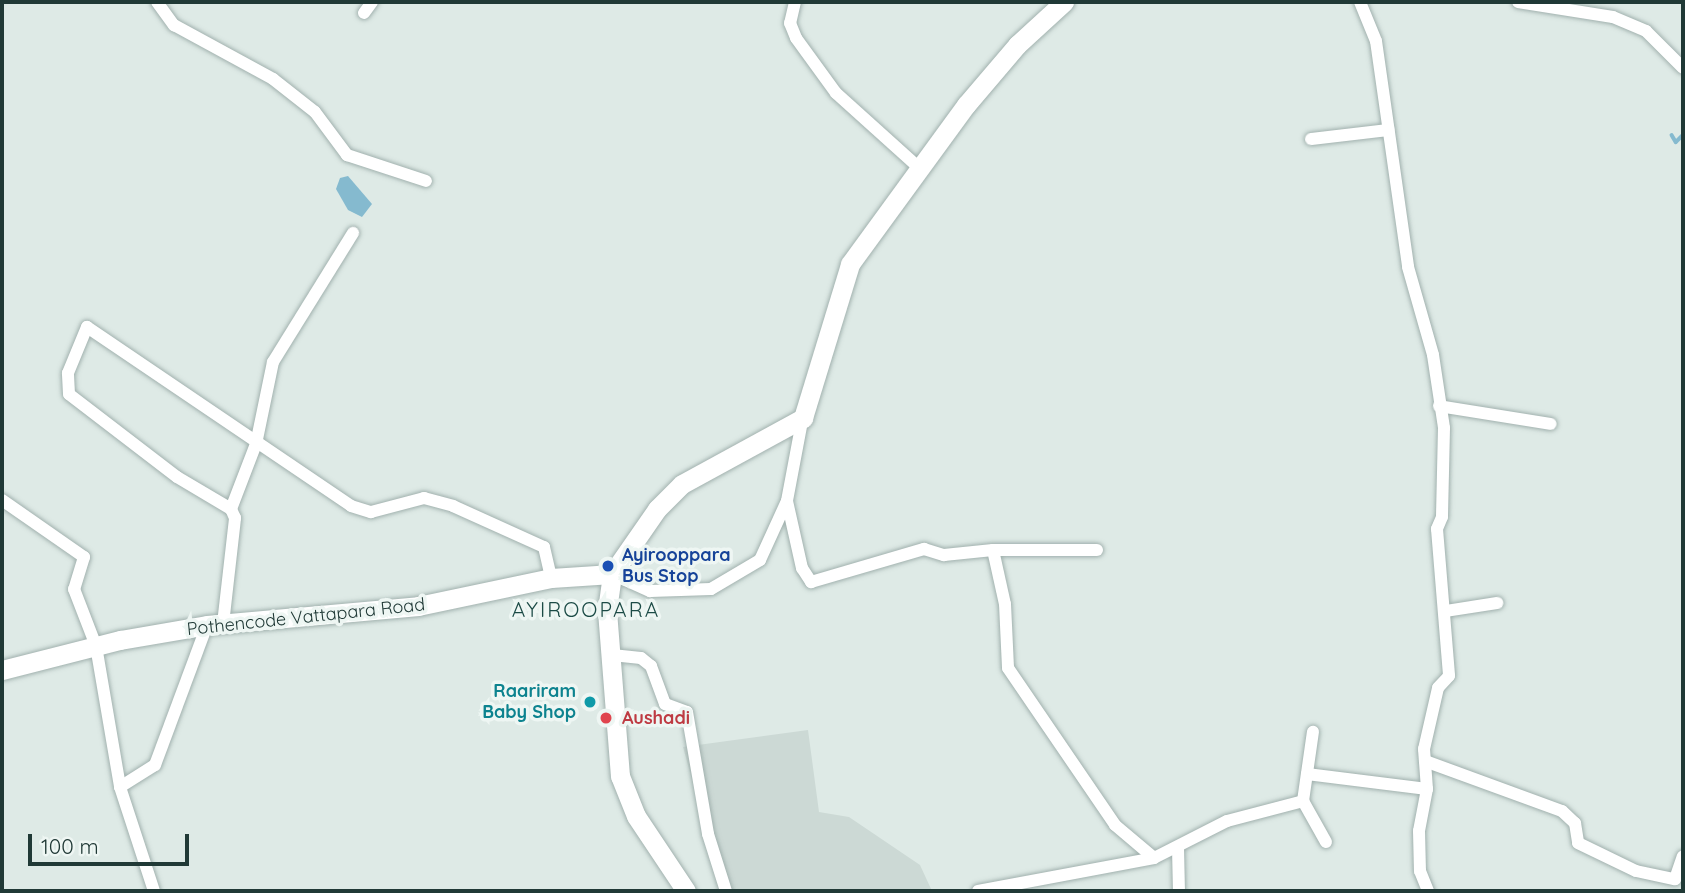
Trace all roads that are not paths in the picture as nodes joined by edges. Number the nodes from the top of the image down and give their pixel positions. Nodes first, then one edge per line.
1 (157, 2) edge
2 (795, 2) edge
3 (1064, 2) edge
4 (1360, 2) edge
5 (1518, 2) edge
6 (1683, 68) edge
7 (1388, 130) junction
8 (1311, 139) dead end
9 (916, 166) junction
10 (426, 181) dead end
11 (354, 233) dead end
12 (1438, 406) junction
13 (803, 416) junction
14 (1550, 424) dead end
15 (256, 444) junction
16 (2, 500) edge
17 (787, 501) junction
18 (231, 509) junction
19 (993, 550) junction
20 (1097, 550) dead end
21 (612, 574) junction
22 (551, 578) junction
23 (1497, 603) dead end
24 (1446, 611) junction
25 (215, 625) junction
26 (96, 646) junction
27 (612, 655) junction
28 (2, 670) edge
29 (1313, 733) dead end
30 (1425, 761) junction
31 (1307, 774) junction
32 (120, 787) junction
33 (1427, 789) junction
34 (1303, 801) junction
35 (1326, 842) dead end
36 (1178, 848) junction
37 (1683, 856) edge
38 (1154, 858) junction
39 (1677, 884) edge
40 (154, 891) edge
41 (686, 891) edge
42 (726, 891) edge
43 (978, 891) edge
44 (1179, 891) edge
45 (1428, 891) edge

1 - 10 street
2 - 9 street
3 - 9 main road
4 - 7 street
5 - 6 street
7 - 8 street
7 - 12 street
9 - 13 main road
11 - 15 street
12 - 14 street
12 - 24 street
13 - 17 street
13 - 21 main road
15 - 18 street
15 - 18 street
15 - 22 street
16 - 26 street
17 - 19 street
17 - 21 street
18 - 25 street
19 - 20 street
19 - 38 street
21 - 22 main road, Pothencode Vattapara Road
21 - 27 main road
22 - 25 main road, Pothencode Vattapara Road
23 - 24 street
24 - 30 street
25 - 26 main road, Pothencode Vattapara Road
25 - 32 street
26 - 28 main road, Pothencode Vattapara Road
26 - 32 street
27 - 41 main road
27 - 42 street
29 - 31 street
30 - 33 street
30 - 39 street
31 - 33 street
31 - 34 street
32 - 40 street
33 - 45 street
34 - 35 street
34 - 36 street
36 - 38 street
36 - 44 street
37 - 39 street
38 - 43 street

